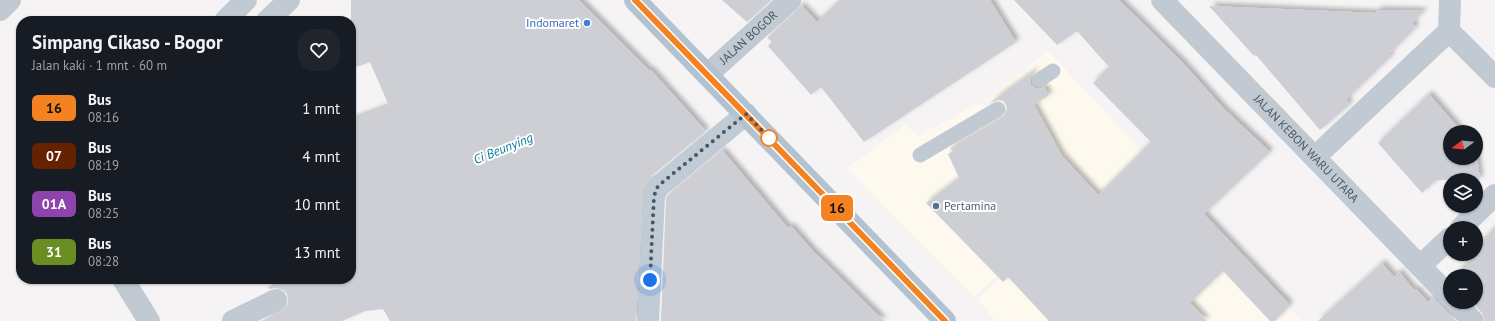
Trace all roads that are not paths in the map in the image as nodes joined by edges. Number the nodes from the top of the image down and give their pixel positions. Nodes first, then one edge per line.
1 (10, 0) edge
2 (246, 0) edge
3 (289, 0) edge
4 (635, 0) edge
5 (790, 0) edge
6 (1162, 0) edge
7 (1450, 0) edge
8 (0, 10) edge
9 (230, 16) edge
10 (272, 16) edge
11 (1449, 31) junction
12 (1053, 71) dead end
13 (707, 75) junction
14 (1495, 77) edge
15 (1039, 80) dead end
16 (998, 109) dead end
17 (746, 114) junction
18 (920, 155) dead end
19 (1315, 157) junction
20 (1495, 195) edge
21 (1467, 221) edge
22 (1443, 245) edge
23 (1420, 266) junction
24 (126, 284) edge
25 (1443, 290) edge
26 (276, 300) dead end
27 (1461, 309) edge
28 (149, 321) edge
29 (233, 321) edge
30 (648, 321) edge
31 (945, 321) edge
32 (1473, 321) edge

1 - 8 street
2 - 9 street
3 - 10 street
4 - 13 main road
5 - 13 street, JALAN BOGOR
6 - 19 street, JALAN KEBON WARU UTARA
7 - 11 street
11 - 14 street
11 - 19 street
12 - 15 lane
13 - 17 main road
16 - 18 lane
17 - 30 street
17 - 31 main road
19 - 23 street, JALAN KEBON WARU UTARA
20 - 21 street
22 - 23 street
23 - 25 street, JALAN KEBON WARU UTARA
24 - 28 street
26 - 29 street
27 - 32 street

